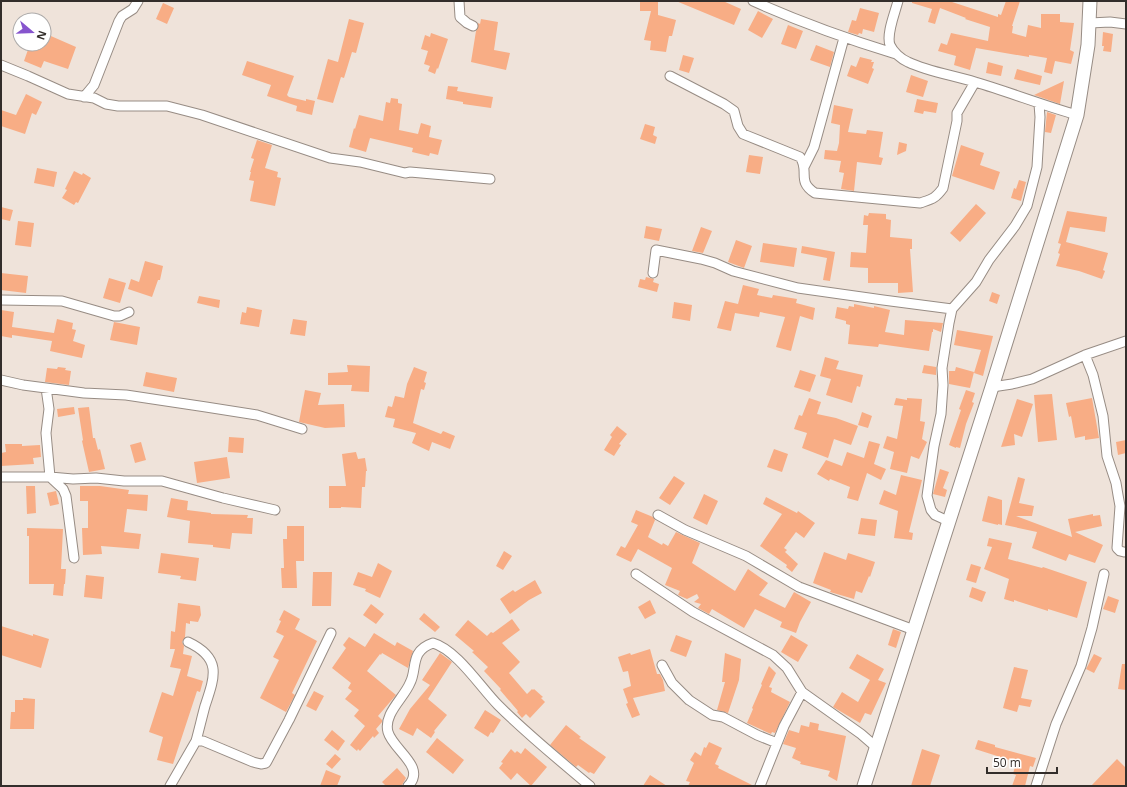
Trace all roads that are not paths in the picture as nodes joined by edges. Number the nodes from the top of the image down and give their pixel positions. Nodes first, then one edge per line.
1 (138, 1) edge
2 (459, 1) edge
3 (753, 1) edge
4 (898, 1) edge
5 (1090, 1) edge
6 (1090, 23) junction
7 (1126, 24) edge
8 (473, 26) dead end
9 (844, 38) junction
10 (896, 54) junction
11 (1, 65) edge
12 (670, 76) dead end
13 (975, 82) junction
14 (84, 97) junction
15 (1039, 104) junction
16 (1077, 115) junction
17 (804, 166) junction
18 (490, 179) dead end
19 (653, 273) dead end
20 (1, 300) edge
21 (952, 309) junction
22 (129, 312) dead end
23 (1126, 341) edge
24 (1085, 355) junction
25 (1, 380) edge
26 (992, 387) junction
27 (46, 388) junction
28 (302, 429) dead end
29 (1, 477) edge
30 (50, 477) junction
31 (275, 510) dead end
32 (658, 515) dead end
33 (948, 521) junction
34 (1124, 552) dead end
35 (74, 558) dead end
36 (636, 574) dead end
37 (1104, 574) dead end
38 (914, 630) junction
39 (331, 633) dead end
40 (188, 642) dead end
41 (662, 665) dead end
42 (802, 692) junction
43 (196, 742) junction
44 (777, 744) junction
45 (876, 747) junction
46 (579, 782) edge
47 (170, 786) edge
48 (408, 786) edge
49 (590, 786) edge
50 (760, 786) edge
51 (864, 786) edge
52 (1036, 786) edge

1 - 14 street
2 - 8 street
3 - 9 street
4 - 10 street
5 - 6 main road
6 - 7 street
6 - 16 main road
9 - 10 street
9 - 17 street
10 - 13 street
11 - 14 street
12 - 17 street
13 - 15 street
13 - 17 street
14 - 18 street
15 - 16 street
15 - 21 street
16 - 26 main road
19 - 21 street
20 - 22 street
21 - 33 street
23 - 24 street
24 - 26 street
24 - 34 street
25 - 27 street
26 - 33 main road
27 - 28 street
27 - 30 street
29 - 30 street
30 - 31 street
30 - 35 street
32 - 38 street
33 - 38 main road
36 - 42 street
37 - 52 street
38 - 45 main road
39 - 43 street
40 - 43 street
41 - 44 street
42 - 44 street
42 - 45 street
43 - 47 street
44 - 50 street
45 - 51 main road
46 - 48 street
46 - 49 street

